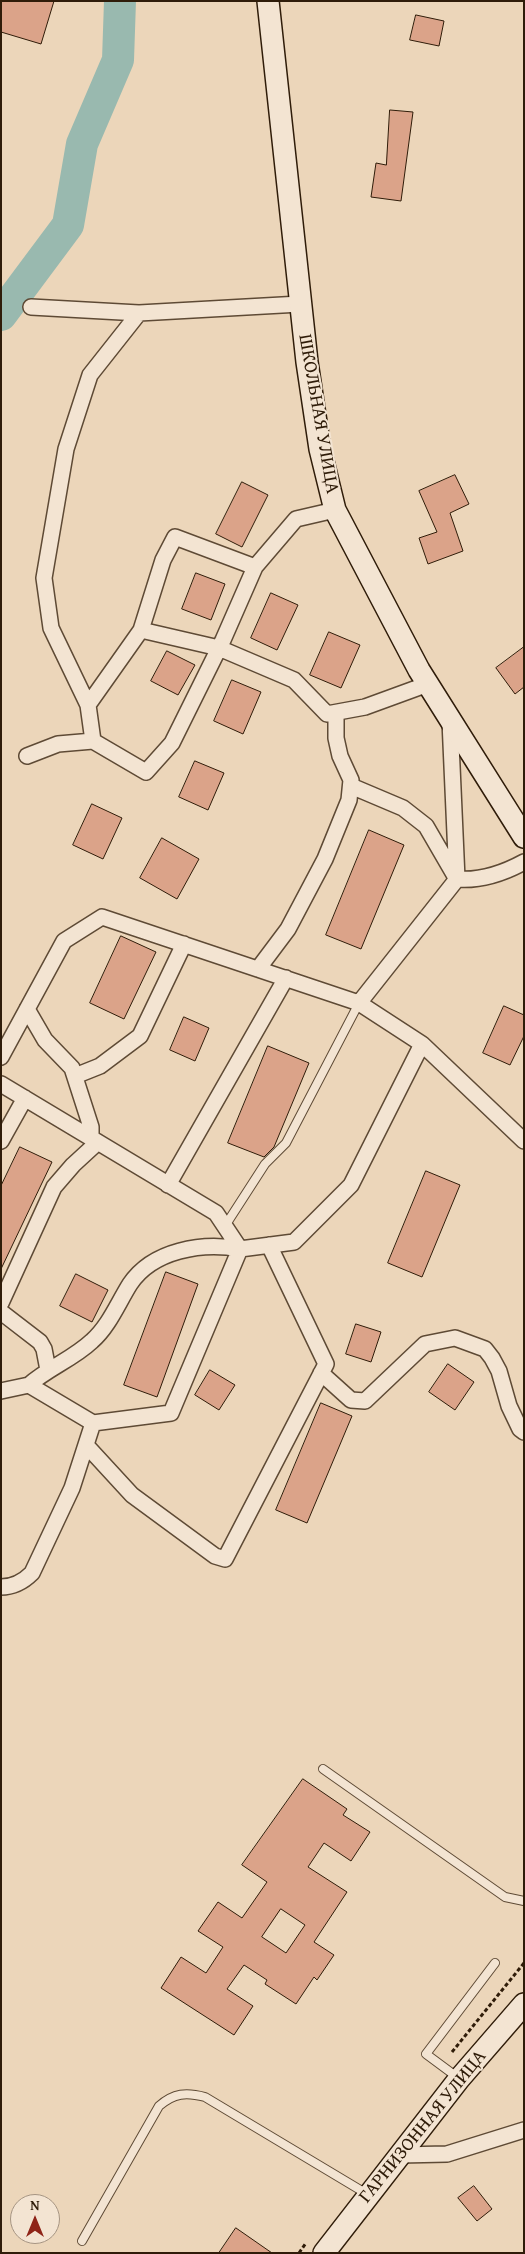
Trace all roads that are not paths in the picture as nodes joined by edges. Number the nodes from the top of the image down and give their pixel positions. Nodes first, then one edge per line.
1 (268, 1) edge
2 (300, 304) junction
3 (31, 307) dead end
4 (139, 313) junction
5 (335, 510) junction
6 (255, 567) junction
7 (141, 630) junction
8 (219, 648) junction
9 (428, 684) junction
10 (88, 705) junction
11 (336, 713) junction
12 (450, 720) junction
13 (93, 741) junction
14 (27, 756) dead end
15 (351, 786) junction
16 (524, 837) edge
17 (524, 862) edge
18 (457, 879) junction
19 (184, 944) junction
20 (258, 969) junction
21 (286, 978) junction
22 (359, 1003) junction
23 (27, 1009) junction
24 (422, 1044) junction
25 (1, 1057) edge
26 (75, 1076) junction
27 (1, 1084) edge
28 (25, 1098) junction
29 (95, 1140) junction
30 (1, 1141) edge
31 (524, 1141) edge
32 (168, 1185) junction
33 (225, 1226) junction
34 (269, 1245) junction
35 (240, 1249) junction
36 (1, 1303) edge
37 (1, 1312) edge
38 (48, 1370) junction
39 (321, 1373) junction
40 (29, 1385) junction
41 (1, 1391) edge
42 (93, 1423) junction
43 (524, 1432) edge
44 (86, 1445) junction
45 (1, 1587) edge
46 (323, 1769) dead end
47 (524, 1901) edge
48 (495, 1963) dead end
49 (524, 2004) edge
50 (459, 2078) junction
51 (524, 2130) edge
52 (400, 2154) junction
53 (369, 2194) junction
54 (82, 2241) dead end
55 (324, 2253) edge

1 - 2 street, ШКОЛЬНАЯ УЛИЦА
2 - 4 street
2 - 5 street, ШКОЛЬНАЯ УЛИЦА
3 - 4 street
4 - 10 street
5 - 6 street
5 - 9 street, ШКОЛЬНАЯ УЛИЦА
6 - 7 street
6 - 8 street
7 - 8 street
7 - 10 street
8 - 11 street
8 - 13 street
9 - 11 street
9 - 12 street, ШКОЛЬНАЯ УЛИЦА
10 - 13 street
11 - 15 street
12 - 16 street, ШКОЛЬНАЯ УЛИЦА
12 - 18 street
13 - 14 street
15 - 18 street
15 - 20 street
17 - 18 street
18 - 22 street
19 - 20 street
19 - 23 street
19 - 26 street
20 - 21 street
21 - 22 street
21 - 32 street
22 - 24 street
22 - 33 lane
23 - 25 street
23 - 26 street
24 - 31 street
24 - 34 street
26 - 29 street
27 - 28 street
28 - 29 street
28 - 30 street
29 - 32 street
29 - 36 street
32 - 33 street
33 - 35 street
34 - 35 street
34 - 39 street
35 - 38 street
35 - 42 street
37 - 38 street
38 - 40 street
39 - 43 street
39 - 44 street
40 - 41 street
40 - 42 street
42 - 44 street
44 - 45 street
46 - 47 lane
48 - 50 lane
49 - 50 street, ГАРНИЗОННАЯ УЛИЦА
50 - 52 street, ГАРНИЗОННАЯ УЛИЦА
51 - 52 street
52 - 53 street, ГАРНИЗОННАЯ УЛИЦА
53 - 54 lane
53 - 55 street, ГАРНИЗОННАЯ УЛИЦА

